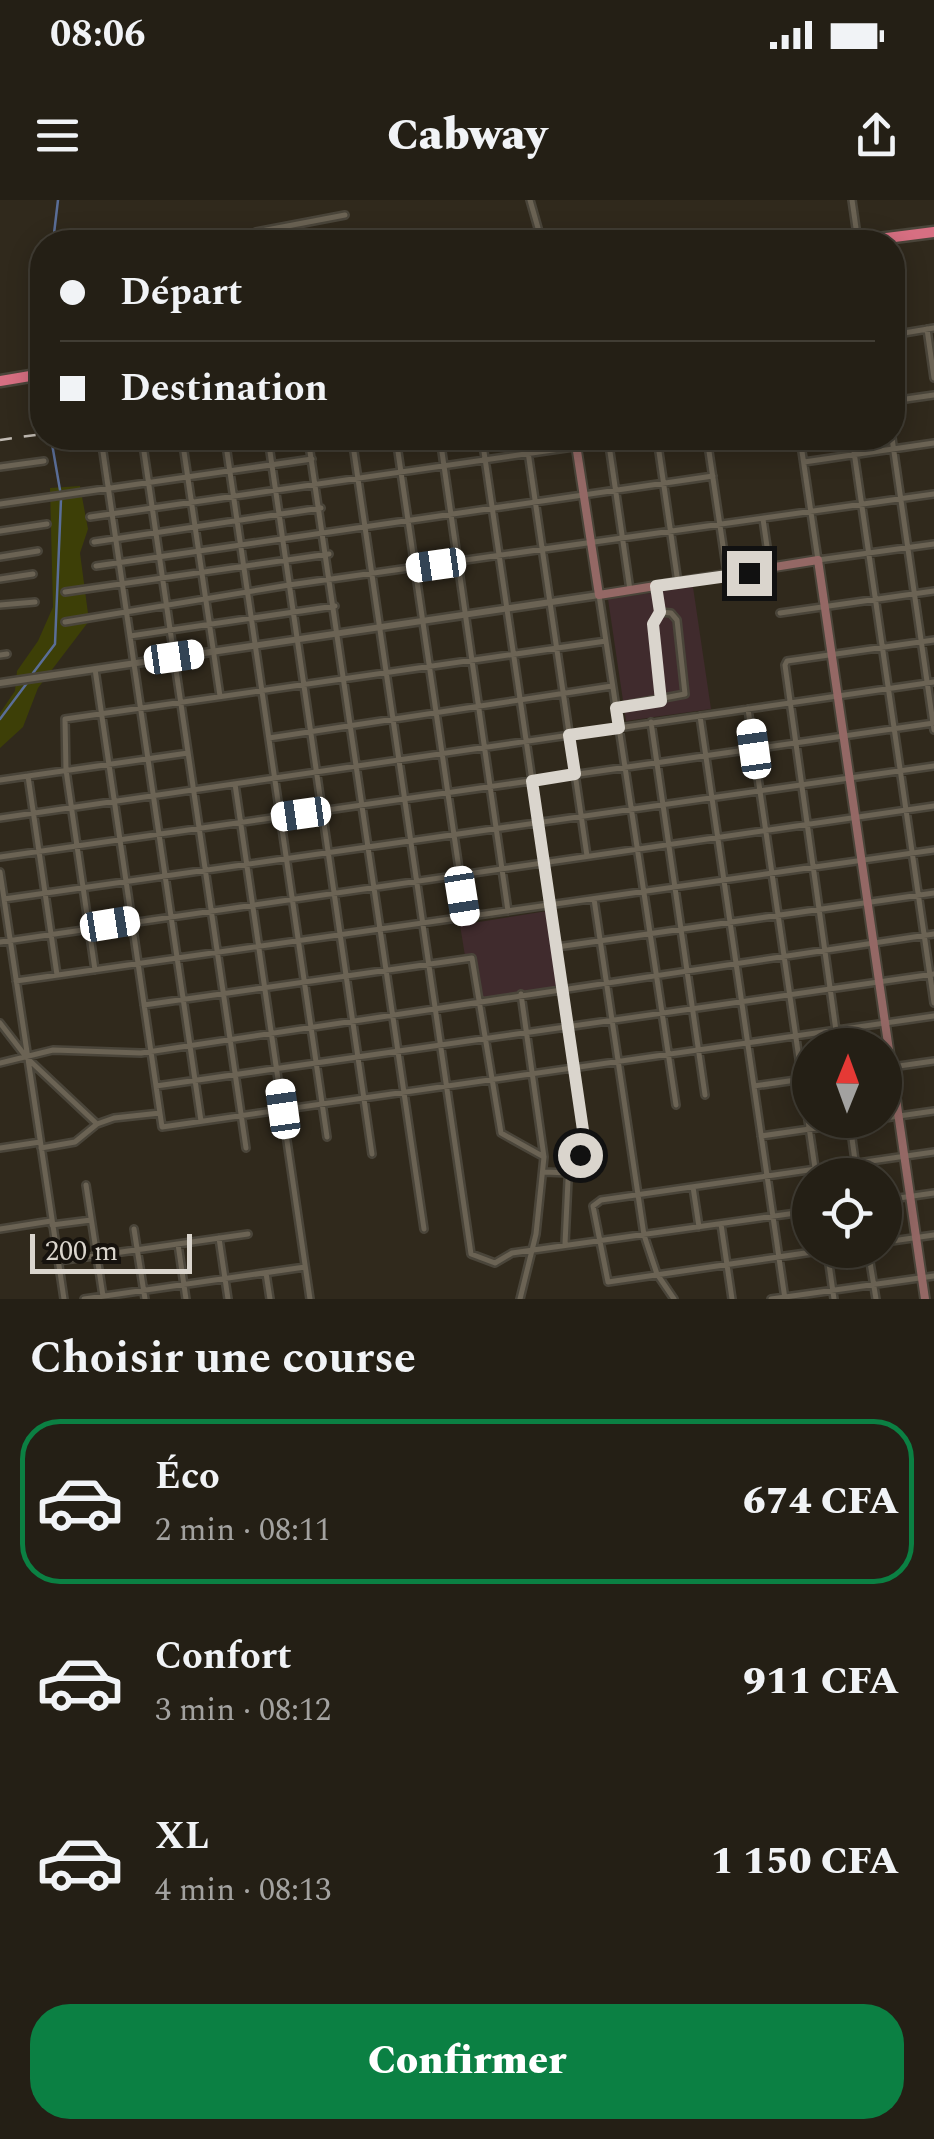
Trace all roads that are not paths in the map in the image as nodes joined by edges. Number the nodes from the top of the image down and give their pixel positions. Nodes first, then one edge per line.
1 (530, 200) edge
2 (852, 200) edge
3 (345, 215) dead end
4 (266, 230) edge
5 (539, 230) edge
6 (856, 230) edge
7 (934, 232) edge
8 (905, 236) edge
9 (930, 329) edge
10 (905, 333) edge
11 (30, 376) edge
12 (934, 378) edge
13 (0, 381) edge
14 (934, 394) edge
15 (905, 399) edge
16 (934, 443) edge
17 (905, 447) edge
18 (144, 450) edge
19 (184, 450) edge
20 (227, 450) edge
21 (270, 450) edge
22 (310, 450) edge
23 (354, 450) edge
24 (398, 450) edge
25 (442, 450) edge
26 (484, 450) edge
27 (528, 450) edge
28 (544, 450) edge
29 (577, 450) edge
30 (610, 450) edge
31 (659, 450) edge
32 (709, 450) edge
33 (802, 450) edge
34 (853, 450) edge
35 (887, 450) edge
36 (894, 450) edge
37 (103, 452) dead end
38 (528, 454) junction
39 (854, 455) junction
40 (312, 458) junction
41 (486, 459) junction
42 (44, 461) dead end
43 (804, 462) junction
44 (272, 464) junction
45 (444, 466) junction
46 (0, 467) edge
47 (230, 470) junction
48 (401, 472) junction
49 (188, 476) junction
50 (713, 476) junction
51 (358, 478) junction
52 (149, 482) junction
53 (318, 483) junction
54 (664, 484) junction
55 (108, 488) junction
56 (616, 489) junction
57 (275, 490) junction
58 (934, 494) edge
59 (584, 495) junction
60 (234, 496) junction
61 (900, 499) junction
62 (192, 502) junction
63 (535, 502) junction
64 (0, 504) edge
65 (862, 504) junction
66 (153, 508) junction
67 (321, 508) junction
68 (493, 508) junction
69 (811, 510) junction
70 (112, 514) junction
71 (451, 514) junction
72 (279, 515) junction
73 (90, 517) dead end
74 (763, 518) junction
75 (408, 520) junction
76 (237, 521) junction
77 (48, 524) dead end
78 (720, 524) junction
79 (196, 527) junction
80 (366, 527) junction
81 (671, 530) junction
82 (0, 531) edge
83 (156, 532) junction
84 (326, 532) junction
85 (116, 538) junction
86 (623, 538) junction
87 (282, 539) junction
88 (591, 541) junction
89 (94, 542) dead end
90 (934, 544) edge
91 (240, 545) junction
92 (542, 548) junction
93 (908, 548) junction
94 (199, 551) junction
95 (38, 552) dead end
96 (329, 554) junction
97 (869, 554) junction
98 (500, 556) junction
99 (0, 557) edge
100 (160, 557) junction
101 (286, 560) junction
102 (818, 560) junction
103 (458, 562) junction
104 (120, 563) junction
105 (96, 566) dead end
106 (244, 566) junction
107 (415, 568) junction
108 (771, 570) junction
109 (202, 572) junction
110 (33, 574) dead end
111 (373, 574) junction
112 (728, 576) junction
113 (163, 578) junction
114 (0, 579) edge
115 (332, 580) junction
116 (123, 584) junction
117 (678, 584) junction
118 (289, 585) junction
119 (656, 586) junction
120 (630, 590) junction
121 (934, 591) edge
122 (66, 592) dead end
123 (248, 593) junction
124 (914, 594) junction
125 (599, 595) junction
126 (206, 599) junction
127 (875, 599) junction
128 (34, 602) dead end
129 (550, 602) junction
130 (167, 604) junction
131 (0, 605) edge
132 (336, 606) junction
133 (824, 607) junction
134 (507, 608) junction
135 (293, 612) junction
136 (660, 612) junction
137 (127, 613) junction
138 (780, 613) dead end
139 (466, 614) junction
140 (251, 618) junction
141 (422, 620) junction
142 (65, 622) dead end
143 (210, 624) junction
144 (380, 627) junction
145 (170, 630) junction
146 (340, 633) junction
147 (130, 636) junction
148 (297, 639) junction
149 (934, 640) edge
150 (606, 641) junction
151 (921, 642) junction
152 (255, 645) junction
153 (556, 648) junction
154 (882, 648) junction
155 (214, 651) junction
156 (514, 652) junction
157 (832, 656) junction
158 (174, 657) junction
159 (472, 660) junction
160 (134, 663) junction
161 (429, 666) junction
162 (95, 668) junction
163 (387, 672) junction
164 (345, 677) junction
165 (0, 682) edge
166 (931, 682) edge
167 (304, 684) junction
168 (613, 686) junction
169 (888, 689) junction
170 (262, 690) junction
171 (564, 693) junction
172 (220, 696) junction
173 (837, 696) junction
174 (521, 700) junction
175 (661, 701) junction
176 (181, 702) junction
177 (790, 703) junction
178 (140, 708) junction
179 (479, 708) junction
180 (616, 708) junction
181 (748, 709) junction
182 (102, 713) junction
183 (436, 714) junction
184 (700, 716) junction
185 (394, 719) junction
186 (651, 722) junction
187 (353, 725) junction
188 (934, 726) edge
189 (619, 728) junction
190 (894, 729) junction
191 (311, 732) junction
192 (569, 735) junction
193 (843, 736) junction
194 (269, 738) junction
195 (526, 742) junction
196 (794, 744) junction
197 (485, 748) junction
198 (754, 749) junction
199 (188, 752) junction
200 (442, 754) junction
201 (706, 756) junction
202 (148, 758) junction
203 (399, 759) junction
204 (657, 763) junction
205 (109, 764) junction
206 (360, 766) junction
207 (934, 766) edge
208 (624, 768) junction
209 (66, 770) junction
210 (900, 770) junction
211 (316, 772) junction
212 (575, 774) junction
213 (28, 776) junction
214 (274, 778) junction
215 (849, 778) junction
216 (0, 780) edge
217 (532, 781) junction
218 (235, 784) junction
219 (800, 785) junction
220 (490, 787) junction
221 (194, 790) junction
222 (760, 790) junction
223 (448, 793) junction
224 (153, 796) junction
225 (712, 798) junction
226 (405, 800) junction
227 (114, 802) junction
228 (663, 804) junction
229 (365, 805) junction
230 (934, 806) edge
231 (72, 808) junction
232 (630, 809) junction
233 (906, 810) junction
234 (322, 812) junction
235 (33, 814) junction
236 (581, 816) junction
237 (280, 817) junction
238 (0, 818) edge
239 (855, 818) junction
240 (538, 822) junction
241 (241, 823) junction
242 (806, 825) junction
243 (496, 828) junction
244 (199, 829) junction
245 (766, 830) junction
246 (453, 834) junction
247 (159, 835) junction
248 (718, 837) junction
249 (120, 840) junction
250 (411, 840) junction
251 (669, 844) junction
252 (78, 846) junction
253 (372, 847) junction
254 (636, 849) junction
255 (934, 850) edge
256 (39, 852) junction
257 (328, 852) junction
258 (912, 853) junction
259 (587, 856) junction
260 (0, 858) edge
261 (286, 858) junction
262 (861, 860) junction
263 (544, 862) junction
264 (247, 864) junction
265 (812, 867) junction
266 (502, 868) junction
267 (205, 870) junction
268 (0, 872) edge
269 (772, 873) junction
270 (460, 874) junction
271 (165, 876) junction
272 (417, 880) junction
273 (724, 880) junction
274 (126, 882) junction
275 (377, 886) junction
276 (675, 887) junction
277 (84, 888) junction
278 (642, 891) junction
279 (334, 892) junction
280 (45, 893) junction
281 (934, 893) edge
282 (918, 895) junction
283 (292, 898) junction
284 (594, 898) junction
285 (4, 899) junction
286 (868, 902) junction
287 (253, 904) junction
288 (550, 904) junction
289 (211, 910) junction
290 (508, 910) junction
291 (818, 910) junction
292 (778, 915) junction
293 (171, 916) junction
294 (466, 917) junction
295 (132, 921) junction
296 (730, 922) junction
297 (423, 923) junction
298 (89, 928) junction
299 (383, 928) junction
300 (681, 929) junction
301 (50, 933) junction
302 (649, 934) junction
303 (934, 934) edge
304 (340, 935) junction
305 (924, 936) junction
306 (10, 939) junction
307 (298, 941) junction
308 (600, 941) junction
309 (0, 942) edge
310 (873, 943) junction
311 (259, 946) junction
312 (556, 947) junction
313 (824, 950) junction
314 (217, 952) junction
315 (784, 956) junction
316 (177, 958) junction
317 (736, 963) junction
318 (138, 964) junction
319 (429, 964) junction
320 (96, 970) junction
321 (389, 970) junction
322 (687, 970) junction
323 (57, 975) junction
324 (655, 975) junction
325 (932, 975) edge
326 (346, 976) junction
327 (16, 981) junction
328 (304, 982) junction
329 (606, 982) junction
330 (879, 982) junction
331 (265, 988) junction
332 (562, 988) junction
333 (830, 990) junction
334 (224, 994) junction
335 (521, 994) junction
336 (790, 995) junction
337 (183, 1000) junction
338 (478, 1001) junction
339 (742, 1002) junction
340 (934, 1003) edge
341 (144, 1005) junction
342 (435, 1007) junction
343 (693, 1009) junction
344 (395, 1013) junction
345 (660, 1014) junction
346 (934, 1016) edge
347 (352, 1019) junction
348 (612, 1021) junction
349 (0, 1023) edge
350 (885, 1023) junction
351 (310, 1026) junction
352 (568, 1027) junction
353 (795, 1028) edge
354 (836, 1028) edge
355 (850, 1028) edge
356 (885, 1028) edge
357 (271, 1031) junction
358 (527, 1033) junction
359 (792, 1036) edge
360 (230, 1037) junction
361 (484, 1039) junction
362 (748, 1042) junction
363 (189, 1043) junction
364 (441, 1045) junction
365 (699, 1050) junction
366 (150, 1051) junction
367 (400, 1051) junction
368 (666, 1054) junction
369 (358, 1057) junction
370 (28, 1058) junction
371 (934, 1060) edge
372 (618, 1061) junction
373 (0, 1062) edge
374 (316, 1063) junction
375 (902, 1065) edge
376 (574, 1068) junction
377 (277, 1069) junction
378 (533, 1074) junction
379 (235, 1075) junction
380 (194, 1080) junction
381 (490, 1080) junction
382 (792, 1081) edge
383 (156, 1086) junction
384 (447, 1086) junction
385 (754, 1086) junction
386 (407, 1092) junction
387 (705, 1095) dead end
388 (364, 1098) junction
389 (322, 1104) junction
390 (676, 1105) dead end
391 (283, 1109) junction
392 (934, 1111) edge
393 (160, 1112) junction
394 (241, 1115) junction
395 (902, 1115) edge
396 (200, 1121) junction
397 (97, 1124) junction
398 (792, 1132) edge
399 (761, 1136) junction
400 (327, 1137) dead end
401 (901, 1138) edge
402 (40, 1145) junction
403 (0, 1148) edge
404 (246, 1148) dead end
405 (934, 1152) edge
406 (372, 1154) dead end
407 (904, 1156) junction
408 (544, 1157) junction
409 (890, 1158) edge
410 (544, 1172) junction
411 (570, 1173) junction
412 (792, 1174) edge
413 (767, 1176) junction
414 (86, 1185) dead end
415 (693, 1186) junction
416 (934, 1193) edge
417 (637, 1194) junction
418 (910, 1196) junction
419 (902, 1197) edge
420 (792, 1213) edge
421 (773, 1216) junction
422 (92, 1220) junction
423 (52, 1223) junction
424 (722, 1224) junction
425 (699, 1227) junction
426 (0, 1229) edge
427 (134, 1229) dead end
428 (424, 1229) dead end
429 (248, 1234) dead end
430 (644, 1234) junction
431 (934, 1234) edge
432 (916, 1237) junction
433 (219, 1238) junction
434 (902, 1239) edge
435 (601, 1241) junction
436 (178, 1244) junction
437 (565, 1244) junction
438 (137, 1250) junction
439 (532, 1252) junction
440 (97, 1255) junction
441 (792, 1255) edge
442 (778, 1257) junction
443 (58, 1261) junction
444 (728, 1264) junction
445 (305, 1267) junction
446 (830, 1268) edge
447 (871, 1268) edge
448 (266, 1273) junction
449 (657, 1274) junction
450 (934, 1276) edge
451 (922, 1278) junction
452 (225, 1279) junction
453 (874, 1284) junction
454 (184, 1285) junction
455 (143, 1290) junction
456 (833, 1290) junction
457 (103, 1298) edge
458 (785, 1298) edge
459 (64, 1299) edge
460 (84, 1299) edge
461 (145, 1299) edge
462 (186, 1299) edge
463 (228, 1299) edge
464 (270, 1299) edge
465 (310, 1299) edge
466 (520, 1299) edge
467 (674, 1299) edge
468 (732, 1299) edge
469 (771, 1299) edge
470 (834, 1299) edge
471 (876, 1299) edge
472 (925, 1299) edge

1 - 5 street
2 - 6 street
3 - 4 street
7 - 8 highway
9 - 10 street
9 - 12 street
11 - 13 highway
14 - 15 street
16 - 17 street
18 - 52 street
19 - 49 street
20 - 47 street
21 - 44 street
22 - 40 street
23 - 51 street
24 - 48 street
25 - 45 street
26 - 41 street
27 - 38 street
28 - 38 street
29 - 59 main road
30 - 56 street
31 - 54 street
32 - 50 street
33 - 43 street
34 - 39 street
35 - 39 street
36 - 61 street
37 - 55 street
38 - 41 street
38 - 63 street
39 - 43 street
39 - 65 street
40 - 44 street
40 - 53 street
41 - 45 street
41 - 68 street
42 - 46 street
43 - 69 street
44 - 47 street
44 - 57 street
45 - 48 street
45 - 71 street
47 - 49 street
47 - 60 street
48 - 51 street
48 - 75 street
49 - 52 street
49 - 62 street
50 - 54 street
50 - 78 street
51 - 53 street
51 - 80 street
52 - 55 street
52 - 66 street
53 - 57 street
53 - 67 street
54 - 56 street
54 - 81 street
55 - 64 street
55 - 70 street
56 - 59 street
56 - 86 street
57 - 60 street
57 - 72 street
58 - 61 street
59 - 63 street
59 - 88 main road
60 - 62 street
60 - 76 street
61 - 65 street
61 - 93 street
62 - 66 street
62 - 79 street
63 - 68 street
63 - 92 street
65 - 69 street
65 - 97 street
66 - 70 street
66 - 83 street
67 - 72 street
67 - 84 street
68 - 71 street
68 - 98 street
69 - 74 street
69 - 102 street
70 - 73 street
70 - 85 street
71 - 75 street
71 - 103 street
72 - 76 street
72 - 87 street
74 - 78 street
74 - 108 street
75 - 80 street
75 - 107 street
76 - 79 street
76 - 91 street
77 - 82 street
78 - 81 street
78 - 112 street
79 - 83 street
79 - 94 street
80 - 84 street
80 - 111 street
81 - 86 street
81 - 117 street
83 - 85 street
83 - 100 street
84 - 87 street
84 - 96 street
85 - 89 street
85 - 104 street
86 - 88 street
86 - 120 street
87 - 91 street
87 - 101 street
88 - 92 street
88 - 125 main road
90 - 93 street
91 - 94 street
91 - 106 street
92 - 98 street
92 - 129 street
93 - 97 street
93 - 124 street
94 - 100 street
94 - 109 street
95 - 99 street
96 - 101 street
96 - 115 street
97 - 102 street
97 - 127 street
98 - 103 street
98 - 134 street
100 - 104 street
100 - 113 street
101 - 106 street
101 - 118 street
102 - 108 main road
102 - 133 main road
103 - 107 street
103 - 139 street
104 - 105 street
104 - 116 street
106 - 109 street
106 - 123 street
107 - 111 street
107 - 141 street
108 - 112 main road
109 - 113 street
109 - 126 street
110 - 114 street
111 - 115 street
111 - 144 street
112 - 117 main road
113 - 116 street
113 - 130 street
115 - 118 street
115 - 132 street
116 - 122 street
116 - 137 street
117 - 119 main road
118 - 123 street
118 - 135 street
119 - 120 main road
119 - 136 street
120 - 125 main road
121 - 124 street
123 - 126 street
123 - 140 street
124 - 127 street
124 - 151 street
125 - 129 street
125 - 150 street
126 - 130 street
126 - 143 street
127 - 133 street
127 - 154 street
128 - 131 street
129 - 134 street
129 - 153 street
130 - 137 street
130 - 145 street
132 - 135 street
132 - 146 street
133 - 138 street
133 - 157 main road
134 - 139 street
134 - 156 street
135 - 140 street
135 - 148 street
136 - 175 street
136 - 175 street
137 - 142 street
137 - 147 street
139 - 141 street
139 - 159 street
140 - 143 street
140 - 152 street
141 - 144 street
141 - 161 street
143 - 145 street
143 - 155 street
144 - 146 street
144 - 163 street
145 - 147 street
145 - 158 street
146 - 148 street
146 - 164 street
147 - 160 street
148 - 152 street
148 - 167 street
149 - 151 street
150 - 153 street
150 - 168 street
151 - 154 street
151 - 166 street
152 - 155 street
152 - 170 street
153 - 156 street
153 - 171 street
154 - 157 street
154 - 169 street
155 - 158 street
155 - 172 street
156 - 159 street
156 - 174 street
157 - 173 main road
157 - 177 street
158 - 160 street
158 - 176 street
159 - 161 street
159 - 179 street
160 - 162 street
160 - 178 street
161 - 163 street
161 - 183 street
162 - 165 street
162 - 182 street
163 - 164 street
163 - 185 street
164 - 167 street
164 - 187 street
166 - 169 street
166 - 188 street
167 - 170 street
167 - 191 street
168 - 171 street
168 - 180 street
169 - 173 street
169 - 190 street
170 - 172 street
170 - 194 street
171 - 174 street
171 - 192 street
172 - 176 street
173 - 177 street
173 - 193 main road
174 - 179 street
174 - 195 street
175 - 180 street
176 - 178 street
176 - 199 street
177 - 181 street
177 - 196 street
178 - 182 street
178 - 202 street
179 - 183 street
179 - 197 street
180 - 189 street
181 - 184 street
181 - 198 street
182 - 205 street
182 - 209 street
183 - 185 street
183 - 200 street
184 - 186 street
184 - 201 street
185 - 187 street
185 - 203 street
186 - 189 street
186 - 204 street
187 - 191 street
187 - 206 street
188 - 190 street
189 - 192 street
189 - 208 street
190 - 193 street
190 - 210 street
191 - 194 street
191 - 211 street
192 - 195 street
192 - 212 street
193 - 196 street
193 - 215 main road
194 - 214 street
195 - 197 street
195 - 217 street
196 - 198 street
196 - 219 street
197 - 200 street
197 - 220 street
198 - 201 street
198 - 222 street
199 - 202 street
199 - 221 street
200 - 203 street
200 - 223 street
201 - 204 street
201 - 225 street
202 - 205 street
202 - 224 street
203 - 206 street
203 - 226 street
204 - 208 street
204 - 228 street
205 - 209 street
205 - 227 street
206 - 211 street
206 - 229 street
207 - 210 street
208 - 212 street
208 - 232 street
209 - 213 street
209 - 231 street
210 - 215 street
210 - 233 street
211 - 214 street
211 - 234 street
212 - 217 street
212 - 236 street
213 - 216 street
213 - 235 street
214 - 218 street
214 - 237 street
215 - 219 street
215 - 239 main road
217 - 220 street
217 - 240 street
218 - 221 street
218 - 241 street
219 - 222 street
219 - 242 street
220 - 223 street
220 - 243 street
221 - 224 street
221 - 244 street
222 - 225 street
222 - 245 street
223 - 226 street
223 - 246 street
224 - 227 street
224 - 247 street
225 - 228 street
225 - 248 street
226 - 229 street
226 - 250 street
227 - 231 street
227 - 249 street
228 - 232 street
228 - 251 street
229 - 234 street
229 - 253 street
230 - 233 street
231 - 235 street
231 - 252 street
232 - 236 street
232 - 254 street
233 - 239 street
233 - 258 street
234 - 237 street
234 - 257 street
235 - 238 street
235 - 256 street
236 - 240 street
236 - 259 street
237 - 241 street
237 - 261 street
239 - 242 street
239 - 262 main road
240 - 243 street
240 - 263 street
241 - 244 street
241 - 264 street
242 - 245 street
242 - 265 street
243 - 246 street
243 - 266 street
244 - 247 street
244 - 267 street
245 - 248 street
245 - 269 street
246 - 250 street
246 - 270 street
247 - 249 street
247 - 271 street
248 - 251 street
248 - 273 street
249 - 252 street
249 - 274 street
250 - 253 street
250 - 272 street
251 - 254 street
251 - 276 street
252 - 256 street
252 - 277 street
253 - 257 street
253 - 275 street
254 - 259 street
254 - 278 street
255 - 258 street
256 - 260 street
256 - 280 street
257 - 261 street
257 - 279 street
258 - 262 street
258 - 282 street
259 - 263 street
261 - 264 street
261 - 283 street
262 - 265 street
262 - 286 main road
263 - 266 street
263 - 288 street
264 - 267 street
264 - 287 street
265 - 269 street
265 - 291 street
266 - 270 street
266 - 290 street
267 - 271 street
267 - 289 street
268 - 285 street
269 - 273 street
269 - 292 street
270 - 272 street
270 - 294 street
271 - 274 street
271 - 293 street
272 - 275 street
272 - 297 street
273 - 276 street
273 - 296 street
274 - 277 street
274 - 295 street
275 - 279 street
275 - 299 street
276 - 278 street
276 - 300 street
277 - 280 street
277 - 298 street
278 - 284 street
278 - 302 street
279 - 283 street
279 - 304 street
280 - 285 street
280 - 301 street
281 - 282 street
282 - 286 street
282 - 305 street
283 - 287 street
283 - 307 street
284 - 288 street
284 - 308 street
285 - 306 street
286 - 291 street
286 - 310 main road
287 - 289 street
287 - 311 street
288 - 290 street
288 - 312 street
289 - 293 street
289 - 314 street
290 - 294 street
291 - 292 street
291 - 313 street
292 - 296 street
292 - 315 street
293 - 295 street
293 - 316 street
294 - 297 street
295 - 298 street
295 - 318 street
296 - 300 street
296 - 317 street
297 - 299 street
297 - 319 street
298 - 301 street
298 - 320 street
299 - 304 street
299 - 321 street
300 - 302 street
300 - 322 street
301 - 306 street
301 - 323 street
302 - 308 street
302 - 324 street
303 - 305 street
304 - 307 street
304 - 326 street
305 - 310 street
305 - 325 street
306 - 309 street
306 - 327 street
307 - 311 street
307 - 328 street
308 - 312 street
308 - 329 street
310 - 313 street
310 - 330 main road
311 - 314 street
311 - 331 street
312 - 332 street
313 - 315 street
313 - 333 street
314 - 316 street
314 - 334 street
315 - 317 street
315 - 336 street
316 - 318 street
316 - 337 street
317 - 322 street
317 - 339 street
318 - 320 street
318 - 341 street
319 - 321 street
319 - 338 street
319 - 342 street
320 - 323 street
321 - 326 street
321 - 344 street
322 - 324 street
322 - 343 street
323 - 327 street
324 - 329 street
324 - 345 street
325 - 330 street
325 - 340 street
326 - 328 street
326 - 347 street
327 - 370 street
328 - 331 street
328 - 351 street
329 - 332 street
329 - 348 street
330 - 333 street
330 - 350 main road
331 - 334 street
331 - 357 street
332 - 335 street
332 - 352 street
333 - 336 street
333 - 354 street
334 - 337 street
334 - 360 street
335 - 338 street
335 - 358 street
336 - 339 street
336 - 353 street
337 - 341 street
337 - 363 street
338 - 342 street
338 - 361 street
339 - 343 street
339 - 362 street
341 - 366 street
342 - 344 street
342 - 364 street
343 - 345 street
343 - 365 street
344 - 347 street
344 - 367 street
345 - 348 street
345 - 368 street
346 - 350 street
347 - 351 street
347 - 369 street
348 - 352 street
348 - 372 street
349 - 370 street
350 - 355 street
350 - 356 main road
351 - 357 street
351 - 374 street
352 - 358 street
352 - 376 street
357 - 360 street
357 - 377 street
358 - 361 street
358 - 378 street
359 - 362 street
360 - 363 street
360 - 379 street
361 - 364 street
361 - 381 street
362 - 365 street
362 - 385 street
363 - 366 street
363 - 380 street
364 - 367 street
364 - 384 street
365 - 368 street
365 - 387 street
366 - 370 street
366 - 383 street
367 - 369 street
367 - 386 street
368 - 372 street
368 - 390 street
369 - 374 street
369 - 388 street
370 - 373 street
370 - 397 street
370 - 402 street
371 - 375 street
372 - 376 street
372 - 417 street
374 - 377 street
374 - 389 street
376 - 378 street
376 - 411 street
377 - 379 street
377 - 391 street
378 - 381 street
378 - 408 street
379 - 380 street
379 - 394 street
380 - 383 street
380 - 396 street
381 - 384 street
381 - 408 street
382 - 385 street
383 - 393 street
384 - 386 street
384 - 439 street
385 - 399 street
386 - 388 street
386 - 428 street
388 - 389 street
388 - 406 street
389 - 391 street
389 - 400 street
391 - 394 street
391 - 445 street
392 - 395 street
393 - 396 street
393 - 397 street
394 - 396 street
394 - 404 street
397 - 402 street
398 - 399 street
399 - 413 street
401 - 407 main road
402 - 403 street
402 - 423 street
405 - 407 street
407 - 409 street
407 - 418 main road
408 - 410 street
410 - 411 street
410 - 439 street
411 - 437 street
412 - 413 street
413 - 415 street
413 - 421 street
414 - 422 street
415 - 417 street
415 - 425 street
416 - 418 street
417 - 430 street
417 - 435 street
418 - 419 street
418 - 432 main road
420 - 421 street
421 - 424 street
421 - 442 street
422 - 423 street
422 - 440 street
423 - 426 street
423 - 443 street
424 - 425 street
424 - 444 street
425 - 430 street
427 - 438 street
429 - 433 street
430 - 435 street
430 - 449 street
431 - 432 street
432 - 434 street
432 - 451 main road
433 - 436 street
433 - 452 street
435 - 437 street
435 - 449 street
436 - 438 street
436 - 454 street
437 - 439 street
438 - 440 street
438 - 455 street
439 - 466 street
440 - 443 street
440 - 457 street
441 - 442 street
442 - 444 street
442 - 458 street
443 - 459 street
444 - 449 street
444 - 468 street
445 - 448 street
445 - 465 street
446 - 456 street
447 - 453 street
448 - 452 street
448 - 464 street
449 - 467 street
450 - 451 street
451 - 453 street
451 - 472 main road
452 - 454 street
452 - 463 street
453 - 456 street
453 - 471 street
454 - 455 street
454 - 462 street
455 - 457 street
455 - 461 street
456 - 458 street
456 - 470 street
457 - 460 street
458 - 469 street

